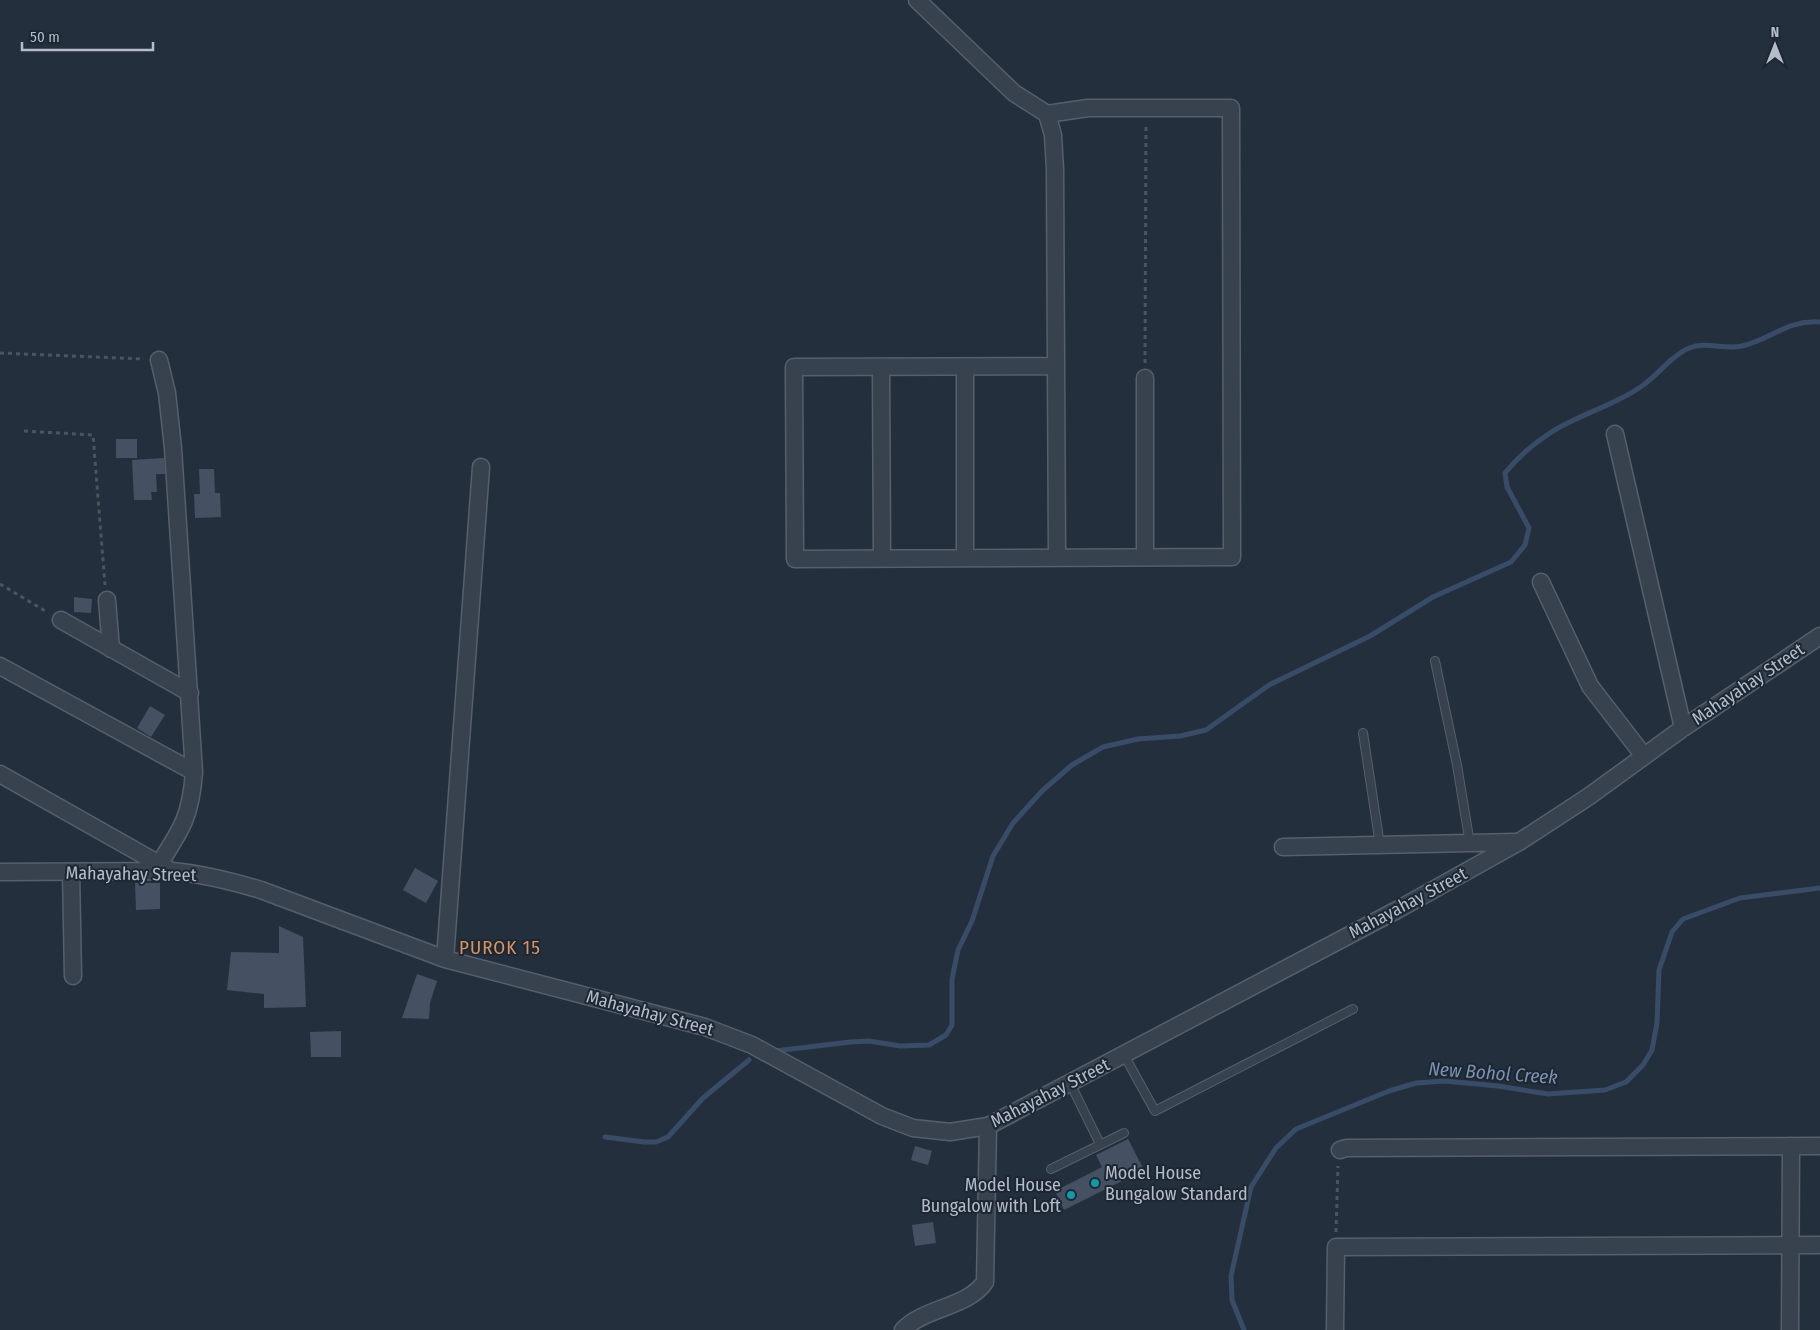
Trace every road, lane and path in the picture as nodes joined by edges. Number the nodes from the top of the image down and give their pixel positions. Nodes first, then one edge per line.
1 (917, 0) edge
2 (1146, 108) junction
3 (1047, 114) junction
4 (0, 353) edge
5 (160, 360) joint
6 (1056, 366) junction
7 (881, 367) junction
8 (965, 367) junction
9 (1144, 378) joint
10 (24, 431) dead end
11 (1615, 434) dead end
12 (481, 468) dead end
13 (1145, 557) junction
14 (882, 558) junction
15 (966, 558) junction
16 (1057, 558) junction
17 (1541, 582) dead end
18 (0, 584) edge
19 (107, 600) joint
20 (61, 620) joint
21 (1820, 636) edge
22 (111, 649) junction
23 (1435, 662) dead end
24 (0, 666) edge
25 (190, 693) junction
26 (1683, 728) junction
27 (1363, 733) dead end
28 (1644, 756) junction
29 (194, 772) junction
30 (0, 774) edge
31 (1519, 842) junction
32 (1470, 844) junction
33 (1380, 845) junction
34 (1283, 847) dead end
35 (165, 868) junction
36 (0, 872) edge
37 (71, 872) junction
38 (445, 958) junction
39 (73, 976) dead end
40 (1353, 1009) dead end
41 (1124, 1055) junction
42 (1070, 1083) junction
43 (988, 1126) junction
44 (1124, 1132) dead end
45 (1100, 1144) junction
46 (1792, 1146) junction
47 (1820, 1146) edge
48 (1340, 1150) joint
49 (1050, 1169) dead end
50 (1791, 1245) junction
51 (1820, 1245) edge
52 (1336, 1248) junction
53 (903, 1330) edge
54 (1335, 1330) edge
55 (1790, 1330) edge

1 - 3 street
2 - 3 street
2 - 9 path
2 - 13 street
3 - 6 street
4 - 5 path
5 - 25 street
6 - 8 street
6 - 16 street
7 - 8 street
7 - 14 street
7 - 14 street
8 - 15 street
9 - 13 street
10 - 19 path
11 - 26 street
12 - 38 street
13 - 16 street
14 - 15 street
15 - 16 street
17 - 28 street
18 - 20 path
19 - 22 street
20 - 22 street
21 - 26 street, Mahayahay Street
22 - 25 street
23 - 32 lane
24 - 29 street
25 - 29 street
26 - 28 street, Mahayahay Street
27 - 33 lane
28 - 31 street, Mahayahay Street
29 - 35 street
30 - 35 street
31 - 32 street
31 - 41 street, Mahayahay Street
32 - 33 street
33 - 34 street
35 - 37 street, Mahayahay Street
35 - 38 street, Mahayahay Street
36 - 37 street, Mahayahay Street
37 - 39 street
38 - 43 street, Mahayahay Street
40 - 41 lane
41 - 42 street, Mahayahay Street
42 - 43 street, Mahayahay Street
42 - 45 lane
43 - 53 street
44 - 45 lane
45 - 49 lane
46 - 47 street
46 - 48 street
46 - 50 street
48 - 52 path
50 - 51 street
50 - 52 street
50 - 55 street
52 - 54 street

